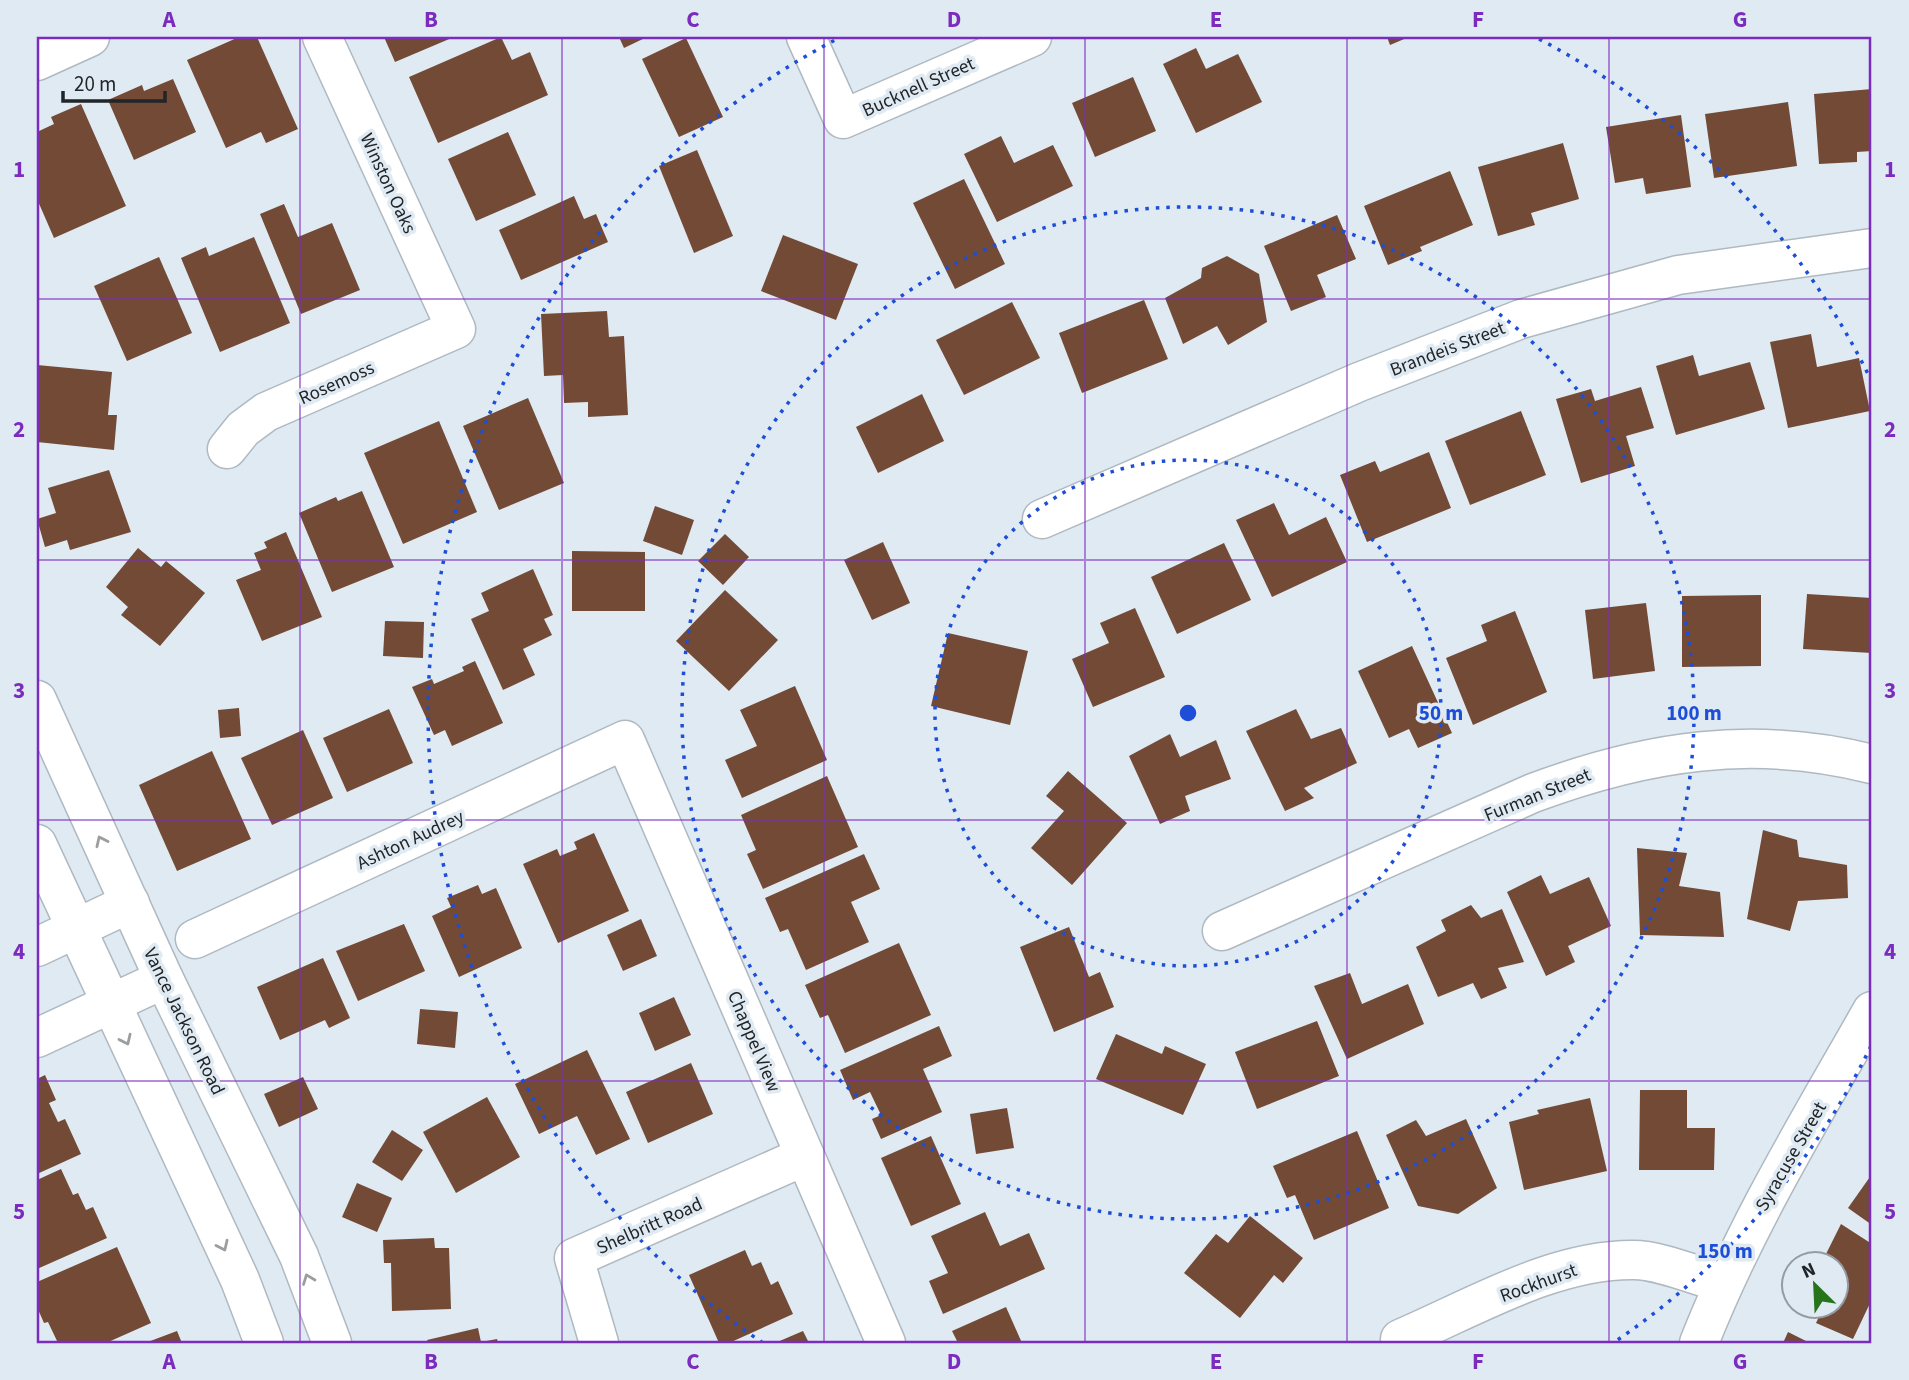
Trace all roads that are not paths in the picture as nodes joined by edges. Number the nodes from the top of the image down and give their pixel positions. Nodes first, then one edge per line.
1 (90, 37) edge
2 (322, 37) edge
3 (806, 37) edge
4 (1032, 37) edge
5 (37, 61) edge
6 (1872, 248) edge
7 (456, 329) joint
8 (227, 449) dead end
9 (1042, 519) dead end
10 (37, 699) edge
11 (625, 740) joint
12 (1872, 764) edge
13 (37, 844) edge
14 (130, 903) junction
15 (75, 928) junction
16 (1222, 931) dead end
17 (195, 939) dead end
18 (37, 947) edge
19 (164, 979) junction
20 (109, 1004) junction
21 (1872, 1011) edge
22 (37, 1038) edge
23 (805, 1156) junction
24 (1723, 1283) junction
25 (1401, 1339) dead end
26 (264, 1343) edge
27 (332, 1343) edge
28 (599, 1343) edge
29 (886, 1343) edge
30 (1699, 1343) edge

1 - 5 street
2 - 7 street, Winston Oaks
3 - 4 street, Bucknell Street
6 - 9 street, Brandeis Street
7 - 8 street, Rosemoss
14 -> 10 street, Vance Jackson Road
11 - 17 street, Ashton Audrey
11 - 23 street, Chappel View
12 - 16 street, Furman Street
13 - 15 street
14 - 15 street
14 - 19 street, Vance Jackson Road
15 - 18 street
15 - 20 street
19 - 20 street
27 -> 19 street, Vance Jackson Road
20 - 22 street
20 -> 26 street
21 - 24 street, Syracuse Street
23 - 28 street, Shelbritt Road
23 - 29 street, Chappel View
24 - 25 street, Rockhurst
24 - 30 street, Syracuse Street

